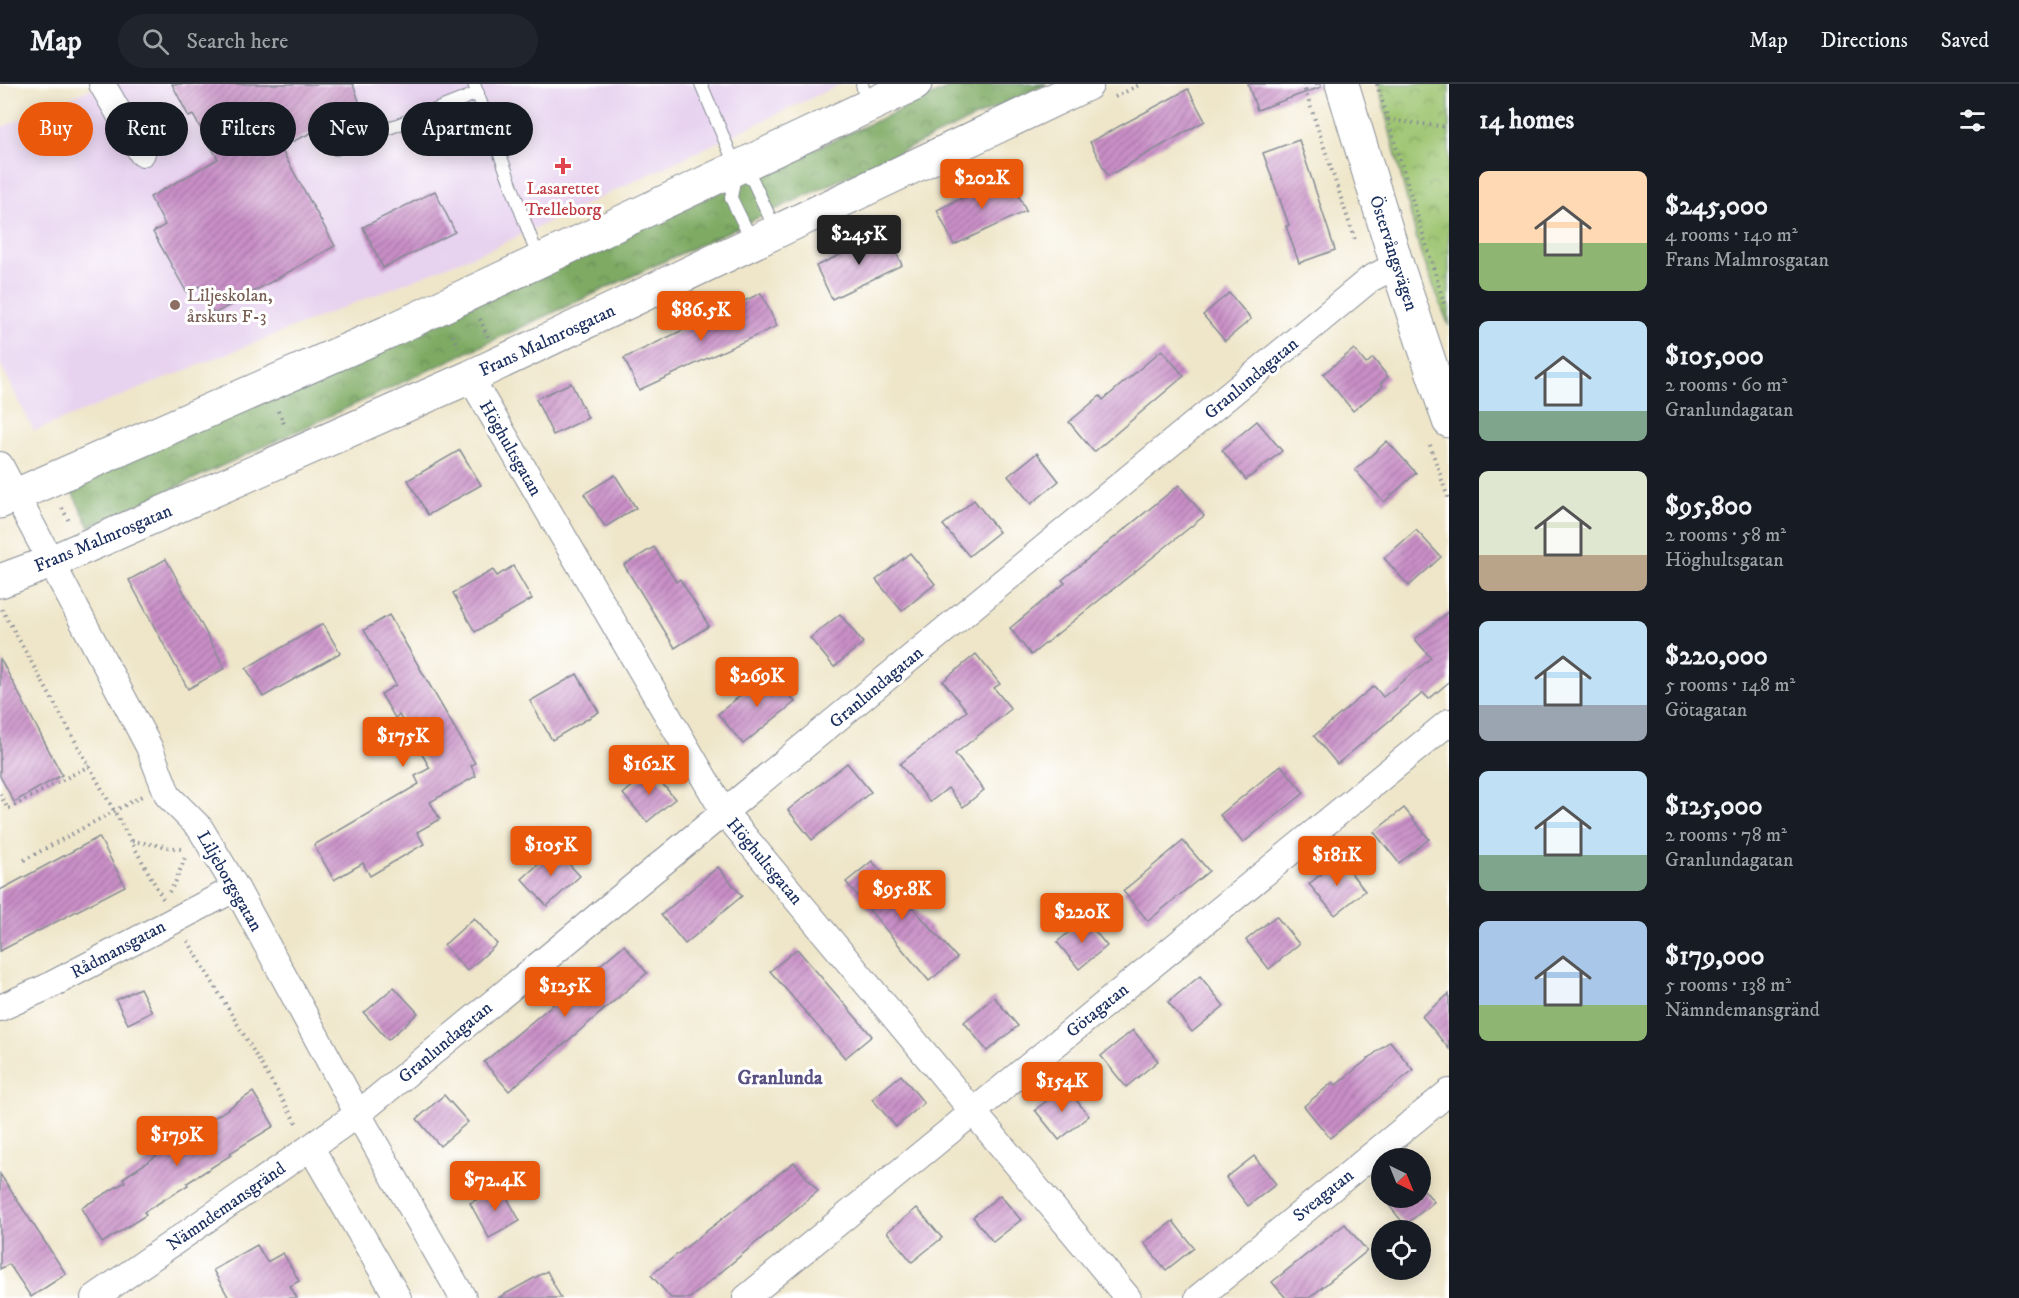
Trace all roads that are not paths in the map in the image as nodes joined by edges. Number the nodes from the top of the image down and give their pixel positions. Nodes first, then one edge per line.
1 (102, 84) edge
2 (701, 84) edge
3 (915, 84) edge
4 (1088, 84) edge
5 (1342, 84) edge
6 (476, 88) edge
7 (865, 95) edge
8 (112, 102) edge
9 (389, 126) edge
10 (736, 167) junction
11 (765, 238) junction
12 (539, 261) junction
13 (1397, 265) junction
14 (470, 377) junction
15 (1449, 421) edge
16 (0, 465) edge
17 (8, 499) edge
18 (51, 562) junction
19 (0, 581) edge
20 (1449, 722) edge
21 (724, 812) junction
22 (236, 888) junction
23 (0, 1008) edge
24 (1449, 1092) edge
25 (973, 1112) junction
26 (358, 1114) junction
27 (311, 1148) junction
28 (94, 1298) edge
29 (398, 1298) edge
30 (463, 1298) edge
31 (746, 1298) edge
32 (1128, 1298) edge
33 (1198, 1298) edge

1 - 8 street
2 - 10 lane
3 - 7 street
4 - 11 street, Frans Malmrosgatan
5 - 13 street, Östervångsvägen
6 - 9 lane
6 - 12 lane
7 - 10 street
10 - 11 lane
10 - 11 lane
10 - 12 street
11 - 14 street, Frans Malmrosgatan
12 - 17 street
13 - 15 street, Östervångsvägen
13 - 21 street, Granlundagatan
14 - 18 street, Frans Malmrosgatan
14 - 21 street, Höghultsgatan
16 - 17 street, Liljeborgsgatan
17 - 18 street, Liljeborgsgatan
18 - 19 street, Frans Malmrosgatan
18 - 22 street, Liljeborgsgatan
20 - 25 street, Götagatan
21 - 25 street, Höghultsgatan
21 - 26 street, Granlundagatan
22 - 23 street, Rådmansgatan
22 - 26 street, Liljeborgsgatan
24 - 33 street, Sveagatan
25 - 31 street, Götagatan
25 - 32 street, Höghultsgatan
26 - 27 street, Nämndemansgränd
26 - 30 street, Liljeborgsgatan
27 - 28 street, Nämndemansgränd
27 - 29 street

